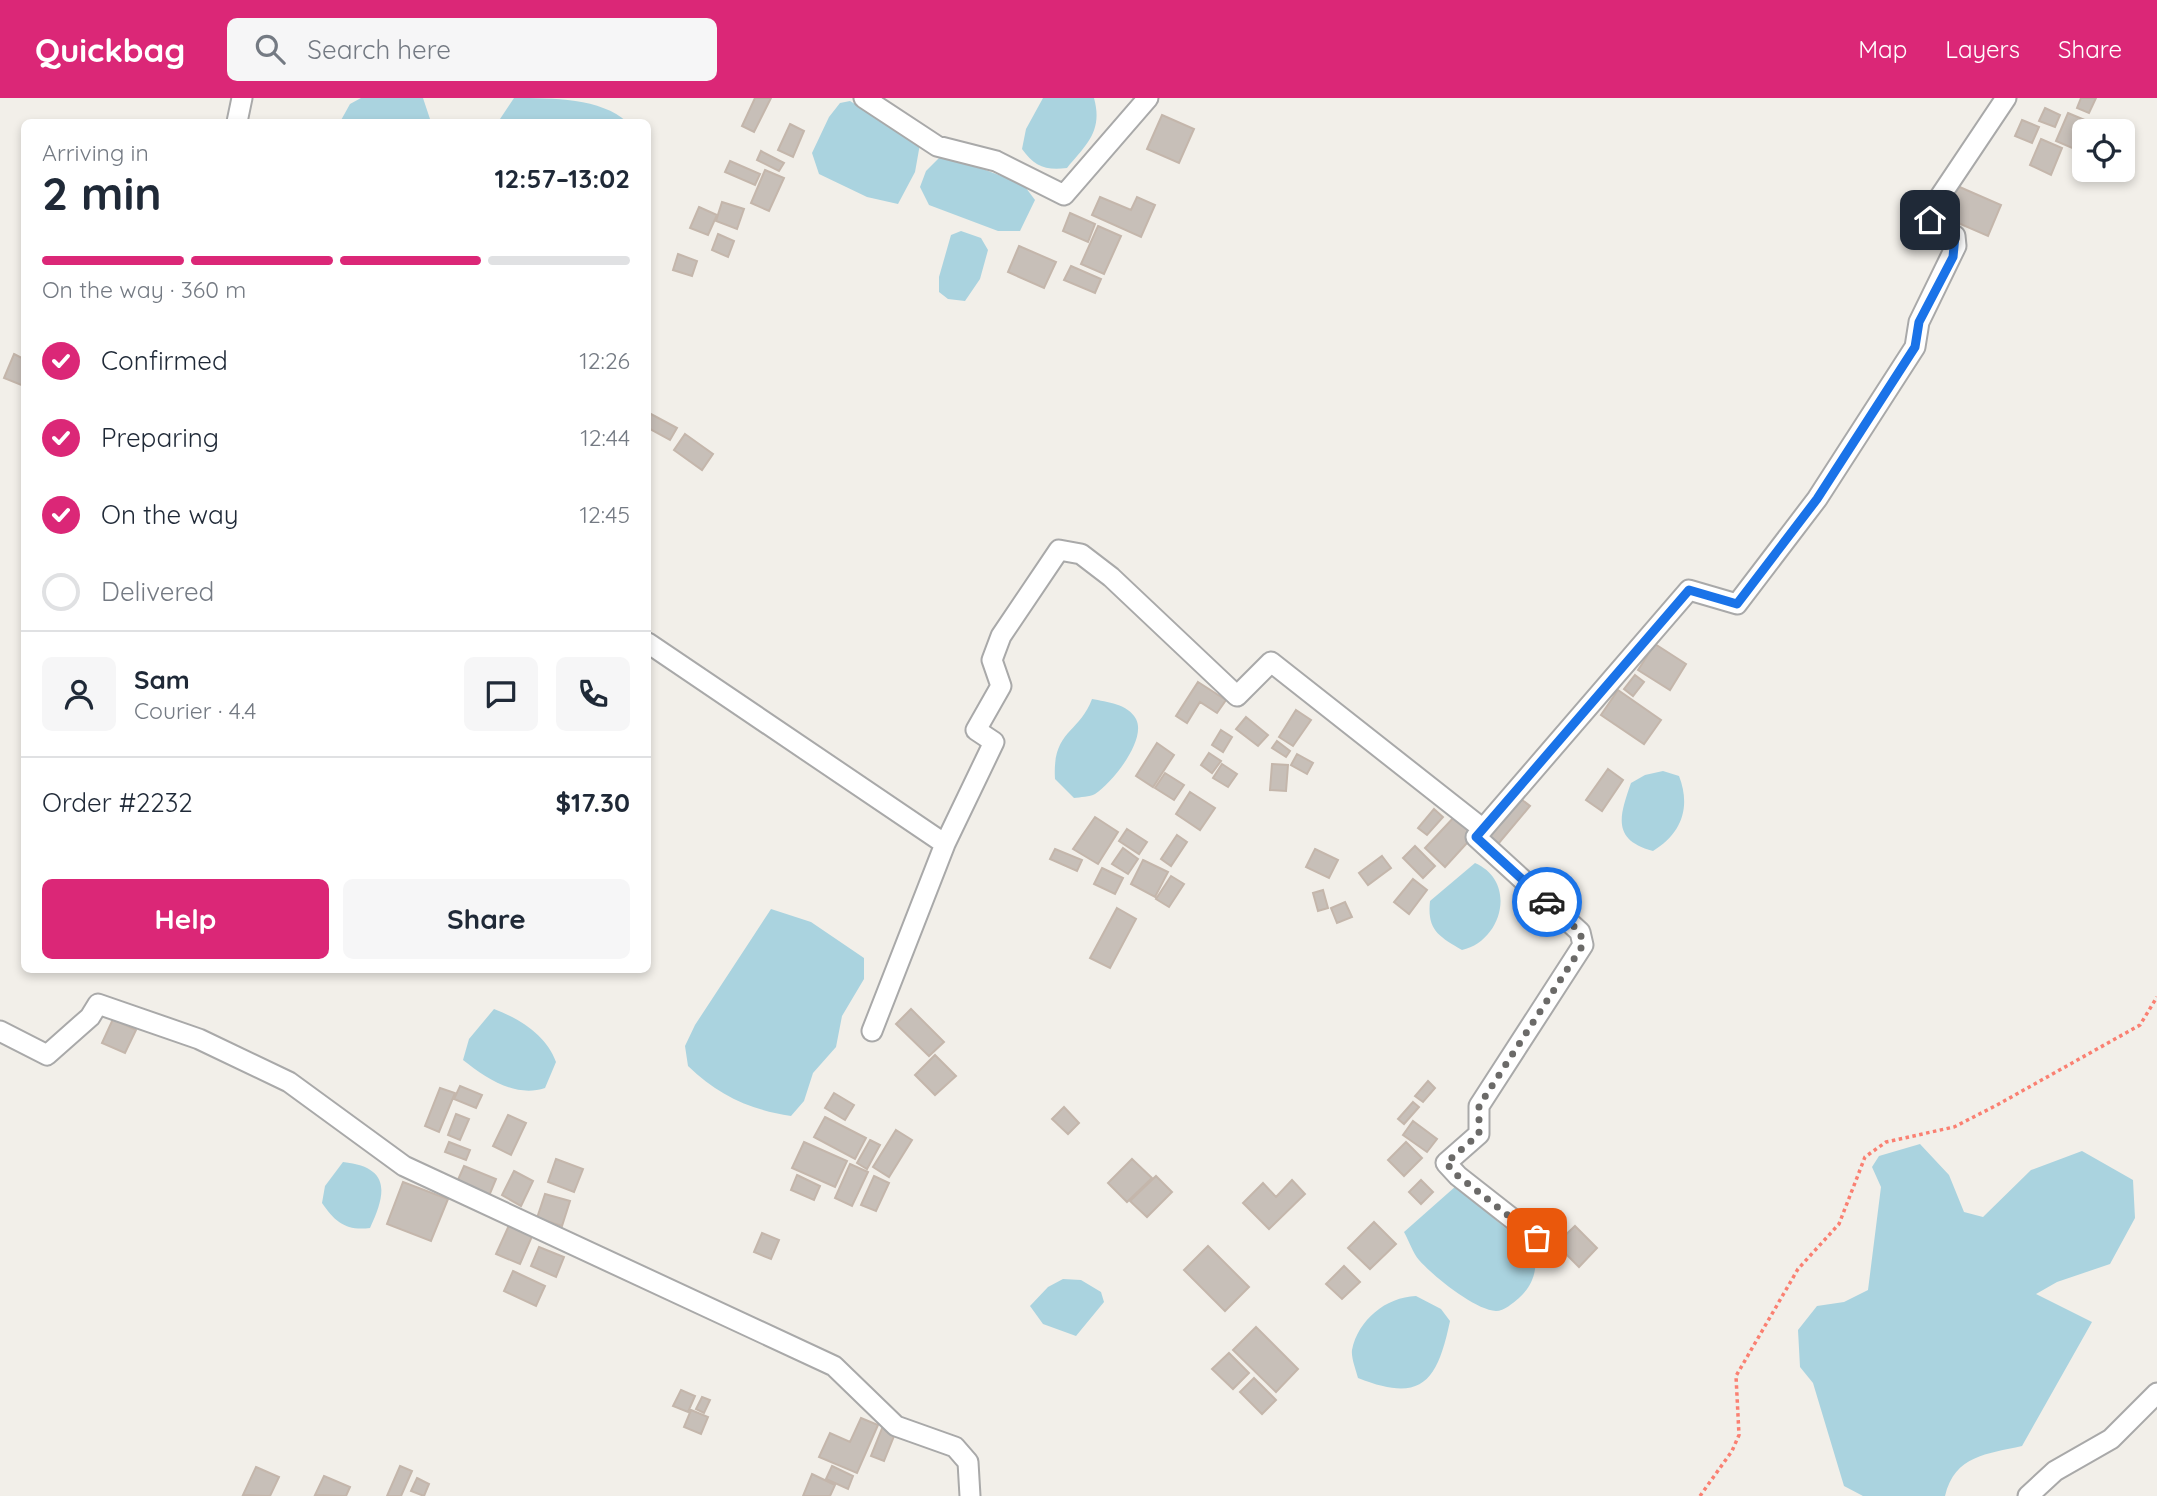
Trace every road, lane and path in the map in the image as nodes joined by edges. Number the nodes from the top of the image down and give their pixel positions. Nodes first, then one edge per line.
1 (242, 98) edge
2 (864, 98) edge
3 (1148, 98) edge
4 (2006, 98) edge
5 (238, 119) edge
6 (651, 645) edge
7 (1483, 829) junction
8 (946, 844) junction
9 (2157, 997) edge
10 (0, 1031) edge
11 (872, 1031) dead end
12 (1537, 1238) dead end
13 (2157, 1393) edge
14 (970, 1496) edge
15 (1700, 1496) edge
16 (2028, 1496) edge

1 - 5 street
2 - 3 street
4 - 7 street
6 - 8 street
7 - 8 street
7 - 12 street
8 - 11 street
9 - 15 path
10 - 14 street
13 - 16 street

